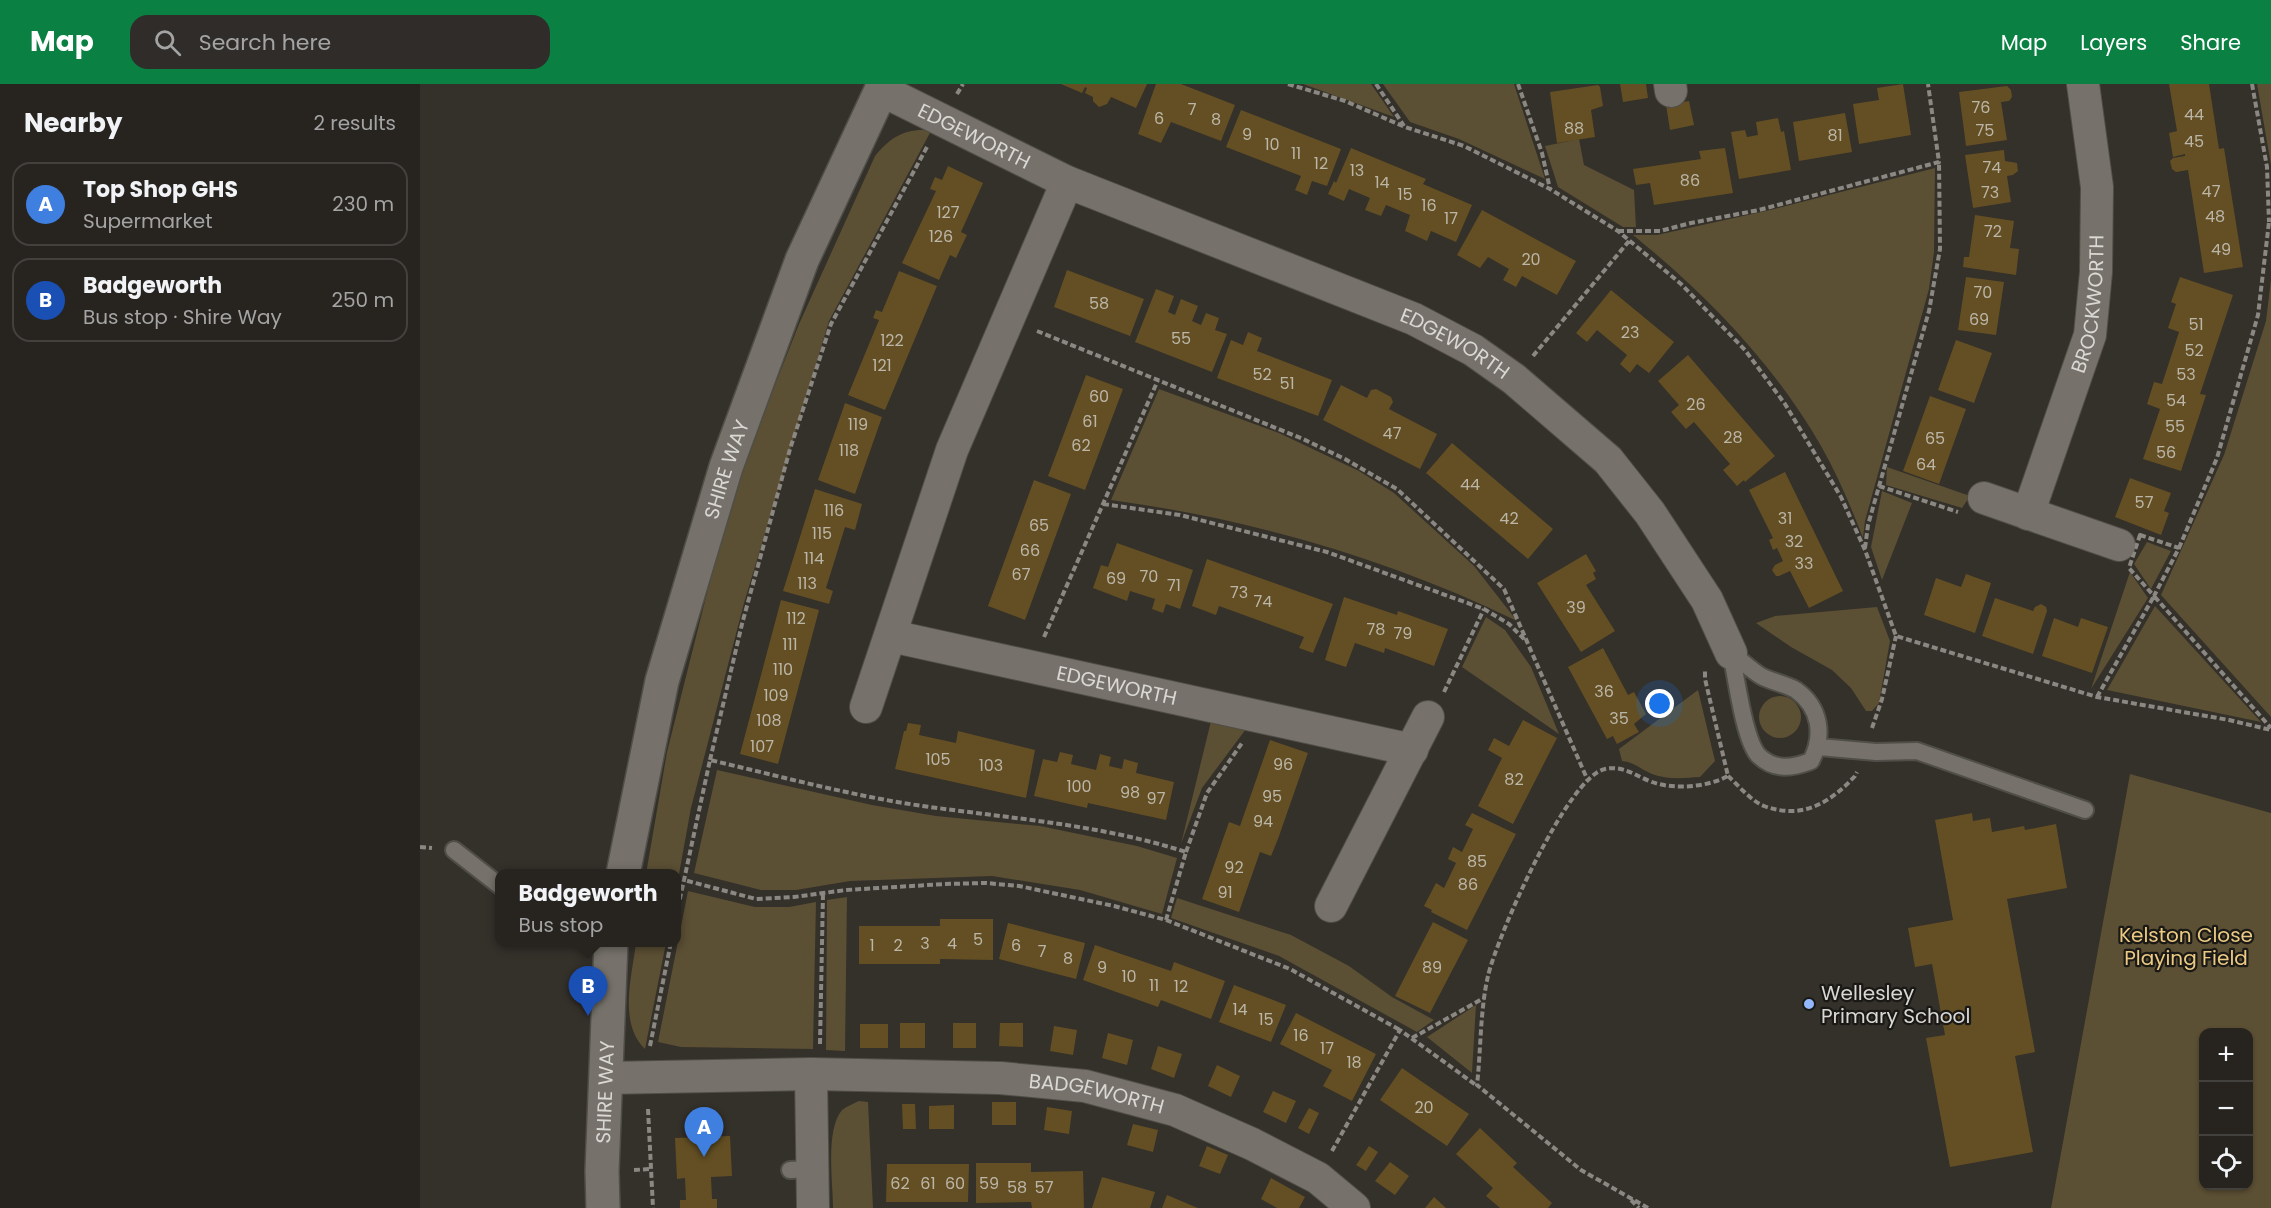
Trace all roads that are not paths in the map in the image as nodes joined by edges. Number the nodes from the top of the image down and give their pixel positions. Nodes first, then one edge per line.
1 (2083, 84) edge
2 (883, 87) edge
3 (1067, 182) junction
4 (1984, 498) road end
5 (2028, 514) junction
6 (2119, 546) dead end
7 (891, 636) junction
8 (1718, 660) junction
9 (866, 707) dead end
10 (1428, 717) road end
11 (1819, 747) junction
12 (1412, 750) junction
13 (2085, 810) dead end
14 (454, 850) dead end
15 (624, 869) edge
16 (495, 882) edge
17 (1330, 906) dead end
18 (611, 947) edge
19 (816, 1075) junction
20 (606, 1078) junction
21 (603, 1208) edge
22 (813, 1208) edge
23 (1354, 1208) edge

1 - 5 street, BROCKWORTH
2 - 3 street, EDGEWORTH
2 - 15 street, SHIRE WAY
3 - 7 street
3 - 8 street, EDGEWORTH
4 - 5 street
5 - 6 street
7 - 9 street
7 - 12 street, EDGEWORTH
8 - 11 lane, EDGEWORTH
8 - 11 lane, EDGEWORTH
10 - 12 street
11 - 13 lane
12 - 17 street
14 - 16 lane
18 - 20 street, SHIRE WAY
19 - 20 street, BADGEWORTH
19 - 22 street
19 - 23 street, BADGEWORTH
20 - 21 street, SHIRE WAY

